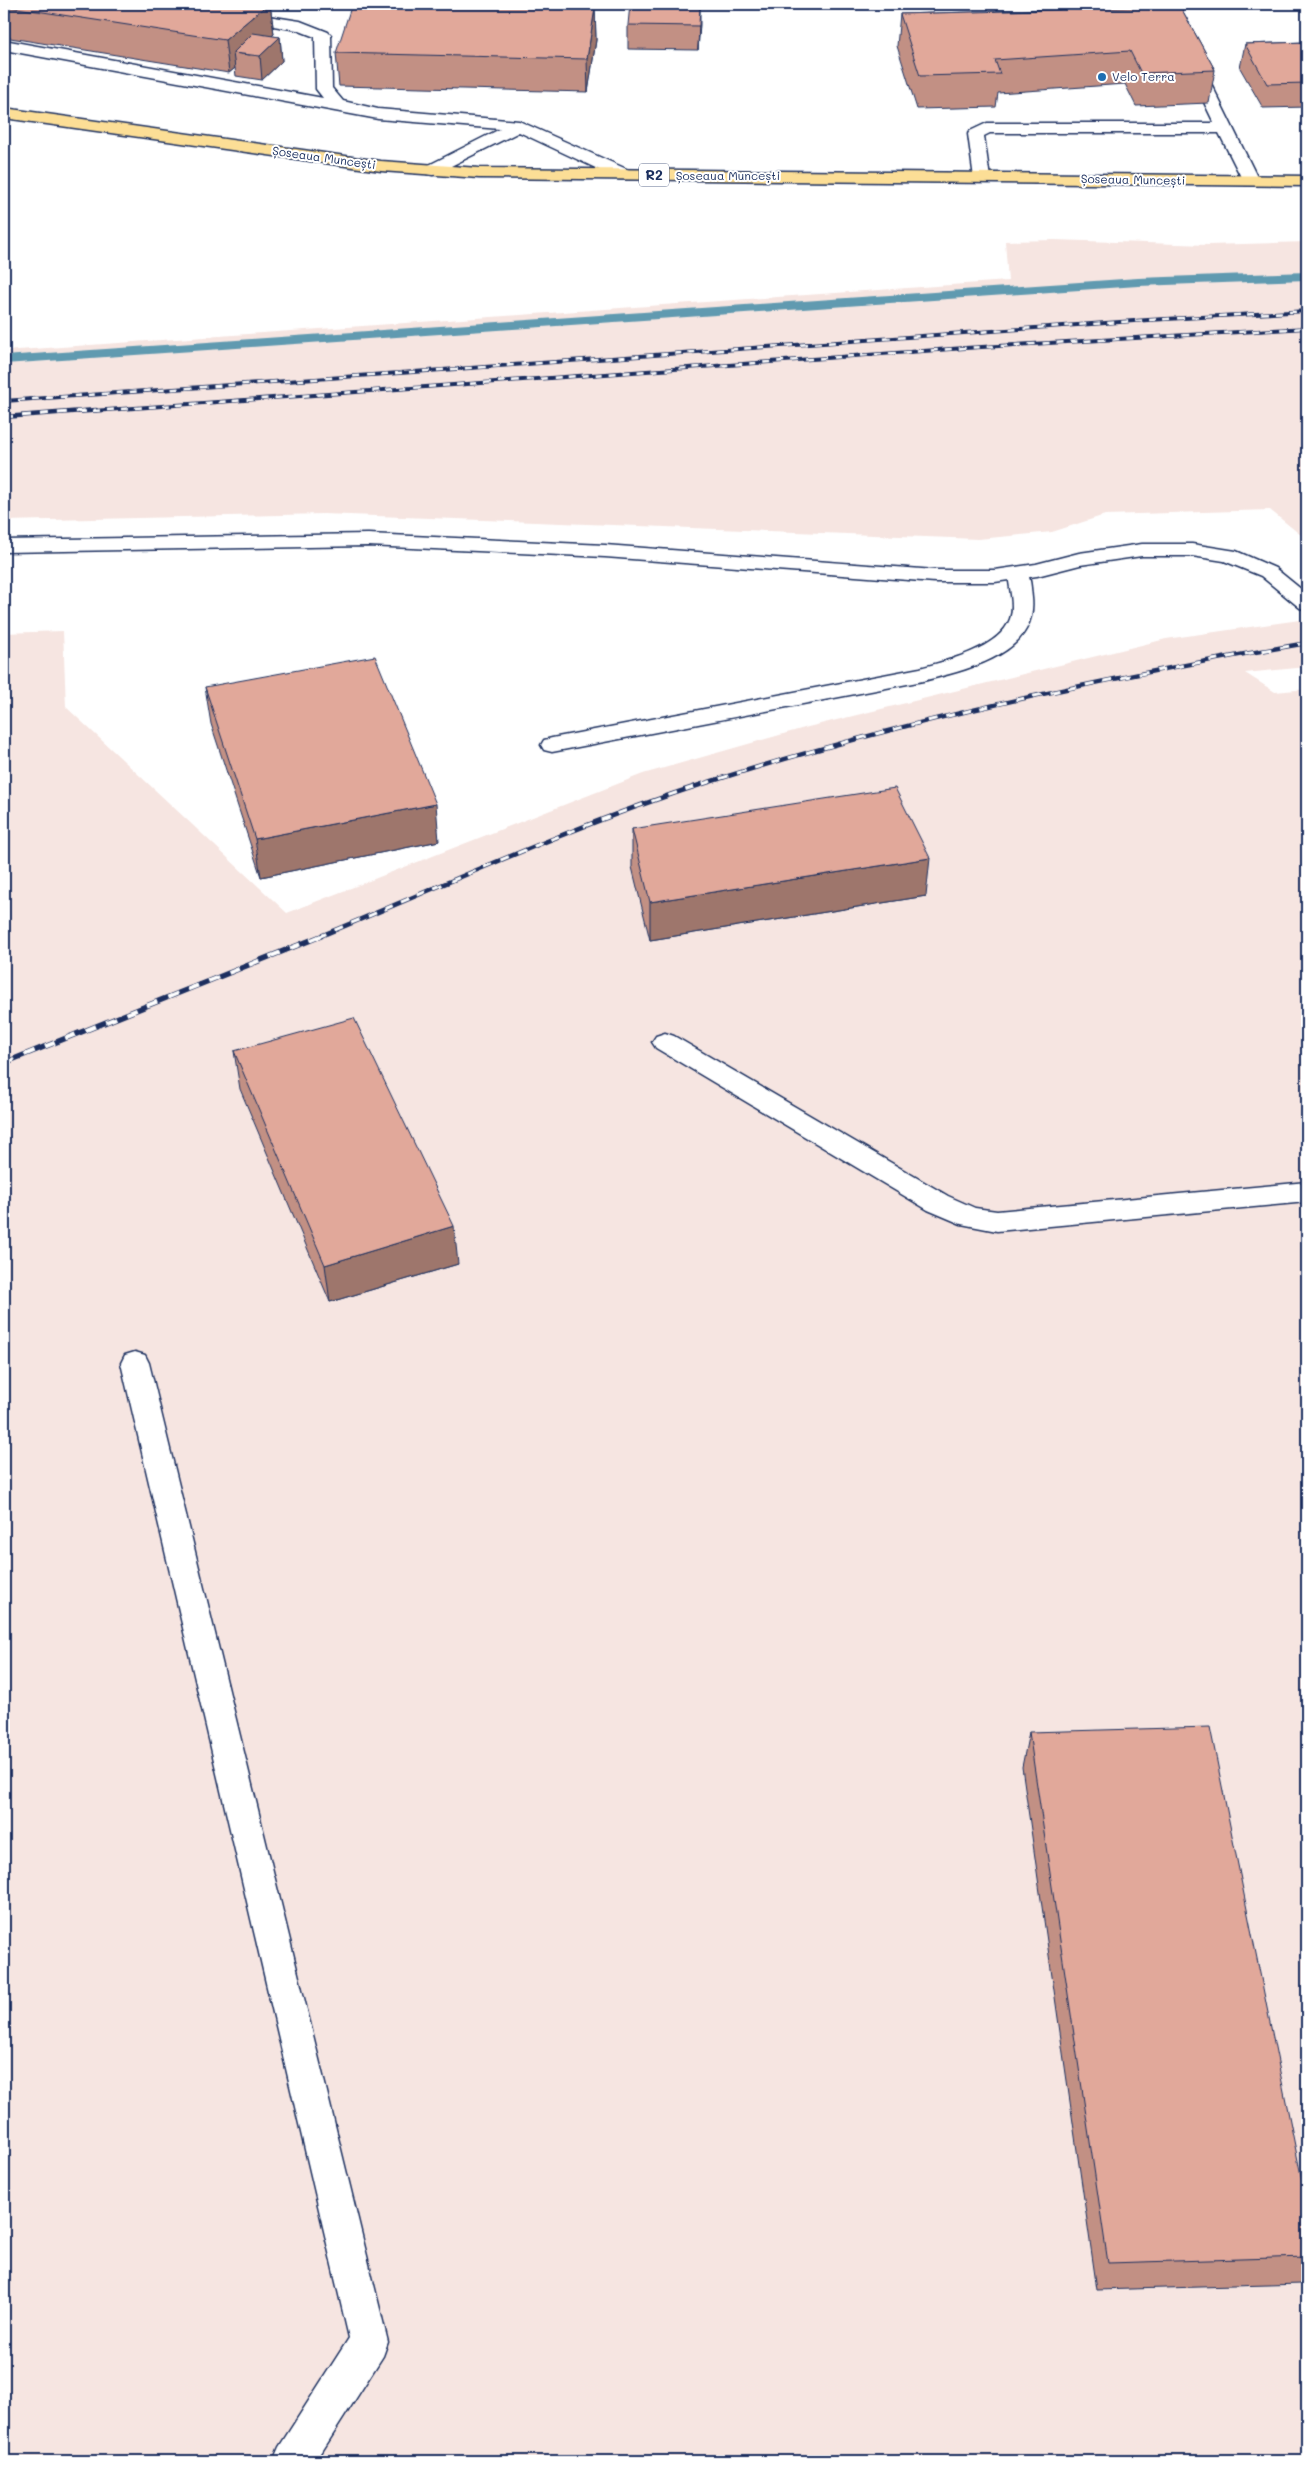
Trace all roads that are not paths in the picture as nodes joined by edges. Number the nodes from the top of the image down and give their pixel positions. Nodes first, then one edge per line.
1 (221, 14) edge
2 (4, 45) edge
3 (1188, 52) edge
4 (337, 105) junction
5 (4, 113) edge
6 (519, 126) junction
7 (1225, 128) junction
8 (433, 170) junction
9 (625, 175) junction
10 (982, 178) junction
11 (1251, 181) junction
12 (1307, 181) edge
13 (4, 546) edge
14 (1018, 572) junction
15 (1307, 604) edge
16 (552, 745) dead end
17 (665, 1042) dead end
18 (1307, 1192) edge
19 (135, 1363) dead end
20 (293, 2461) edge

1 - 4 street
2 - 4 street
3 - 7 street
4 - 6 street
5 - 8 main road, Șoseaua Muncești / R2
6 - 8 street
6 - 9 street
7 - 10 street
7 - 11 street
8 - 9 main road, Șoseaua Muncești / R2
9 - 10 main road, Șoseaua Muncești / R2
10 - 11 main road, Șoseaua Muncești / R2
11 - 12 main road, Șoseaua Muncești / R2
13 - 14 street
14 - 15 street
14 - 16 street
17 - 18 street
19 - 20 street

